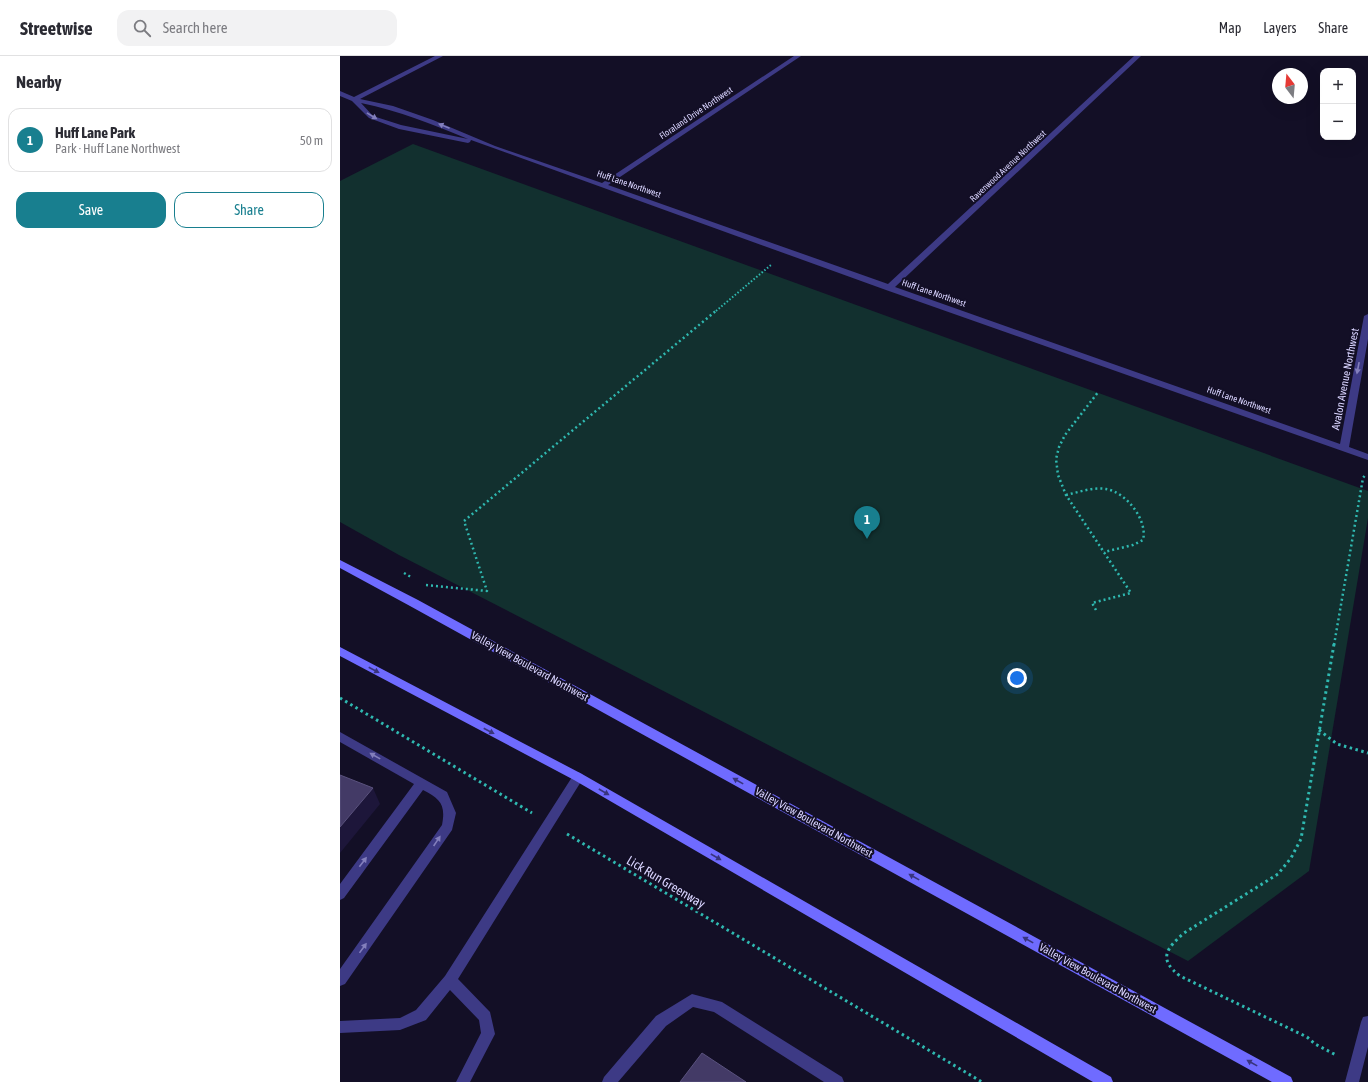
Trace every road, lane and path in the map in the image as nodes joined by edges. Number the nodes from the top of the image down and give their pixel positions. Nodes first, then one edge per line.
1 (440, 56) edge
2 (798, 56) edge
3 (1138, 56) edge
4 (340, 93) edge
5 (340, 97) edge
6 (354, 100) junction
7 (493, 146) junction
8 (604, 185) junction
9 (787, 251) junction
10 (889, 288) junction
11 (1368, 316) edge
12 (1098, 391) dead end
13 (1344, 447) junction
14 (1368, 457) edge
15 (1368, 472) edge
16 (1066, 495) junction
17 (1104, 552) junction
18 (340, 565) edge
19 (404, 573) dead end
20 (416, 580) dead end
21 (422, 583) dead end
22 (1096, 610) dead end
23 (340, 651) edge
24 (340, 698) edge
25 (1319, 730) junction
26 (340, 737) edge
27 (1368, 753) edge
28 (578, 777) junction
29 (422, 782) junction
30 (549, 823) junction
31 (340, 894) edge
32 (340, 980) edge
33 (450, 980) junction
34 (1368, 1022) edge
35 (340, 1027) edge
36 (1356, 1066) junction
37 (463, 1082) edge
38 (610, 1082) edge
39 (837, 1082) edge
40 (982, 1082) edge
41 (1106, 1082) edge
42 (1286, 1082) edge
43 (1352, 1082) edge

1 - 6 street
2 - 8 street, Floraland Drive Northwest
3 - 10 street, Ravenwood Avenue Northwest
4 - 6 street, Huff Lane Northwest
5 - 6 street, Huff Lane Northwest
7 -> 6 street, Huff Lane Northwest
6 -> 7 street, Huff Lane Northwest
7 - 8 street, Huff Lane Northwest
8 - 9 street, Huff Lane Northwest
9 - 10 street, Huff Lane Northwest
9 - 21 path
10 - 13 street, Huff Lane Northwest
11 -> 13 street, Avalon Avenue Northwest
12 - 16 path
13 - 14 street, Huff Lane Northwest
15 - 25 path
16 - 17 path
16 - 17 path
17 - 22 path
42 -> 18 main road, Valley View Boulevard Northwest
19 - 20 path
23 -> 28 main road
24 - 30 path, Lick Run Greenway
25 - 27 path
25 - 36 path
29 -> 26 street
28 - 30 street
28 -> 41 main road
31 -> 29 street
32 -> 29 street
30 - 33 street
30 - 40 path, Lick Run Greenway
33 - 35 street
33 - 37 street
34 - 36 street
36 - 43 street
38 - 39 street

